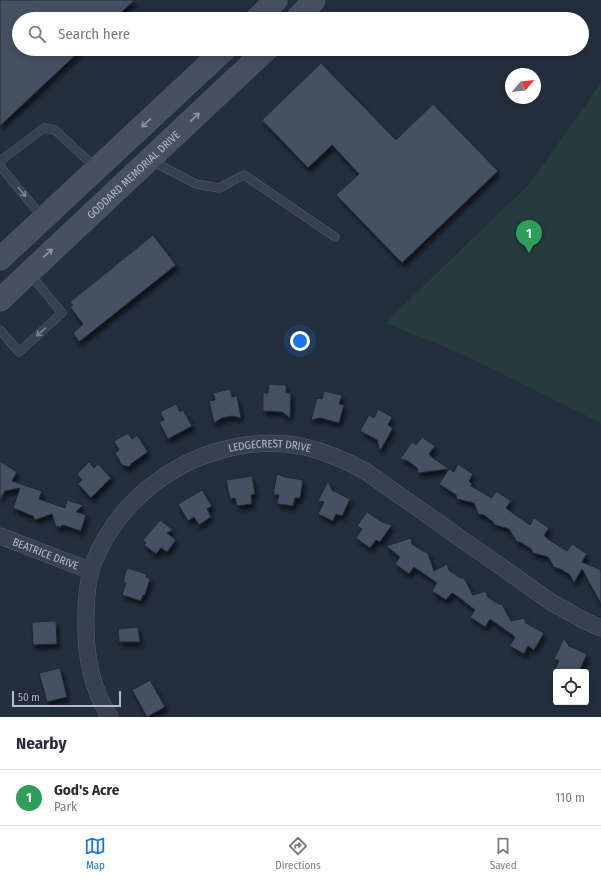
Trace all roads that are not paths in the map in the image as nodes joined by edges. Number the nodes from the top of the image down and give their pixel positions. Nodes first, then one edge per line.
1 (276, 0) edge
2 (314, 0) edge
3 (264, 12) edge
4 (303, 12) edge
5 (218, 56) edge
6 (260, 56) edge
7 (149, 160) junction
8 (0, 161) edge
9 (0, 166) edge
10 (97, 169) junction
11 (44, 218) junction
12 (335, 237) dead end
13 (0, 260) edge
14 (29, 272) junction
15 (0, 300) edge
16 (0, 330) edge
17 (0, 536) edge
18 (91, 571) junction
19 (601, 628) edge
20 (110, 717) edge

1 - 3 main road
2 - 4 main road
5 -> 10 main road
7 -> 6 main road, GODDARD MEMORIAL DRIVE
7 - 12 lane
14 -> 7 main road, GODDARD MEMORIAL DRIVE
8 - 10 lane
9 -> 11 lane
10 - 11 main road
11 - 13 main road
14 - 15 main road, GODDARD MEMORIAL DRIVE
14 -> 16 lane
17 - 18 street, BEATRICE DRIVE
18 - 19 street, LEDGECREST DRIVE
18 - 20 street, LEDGECREST DRIVE

